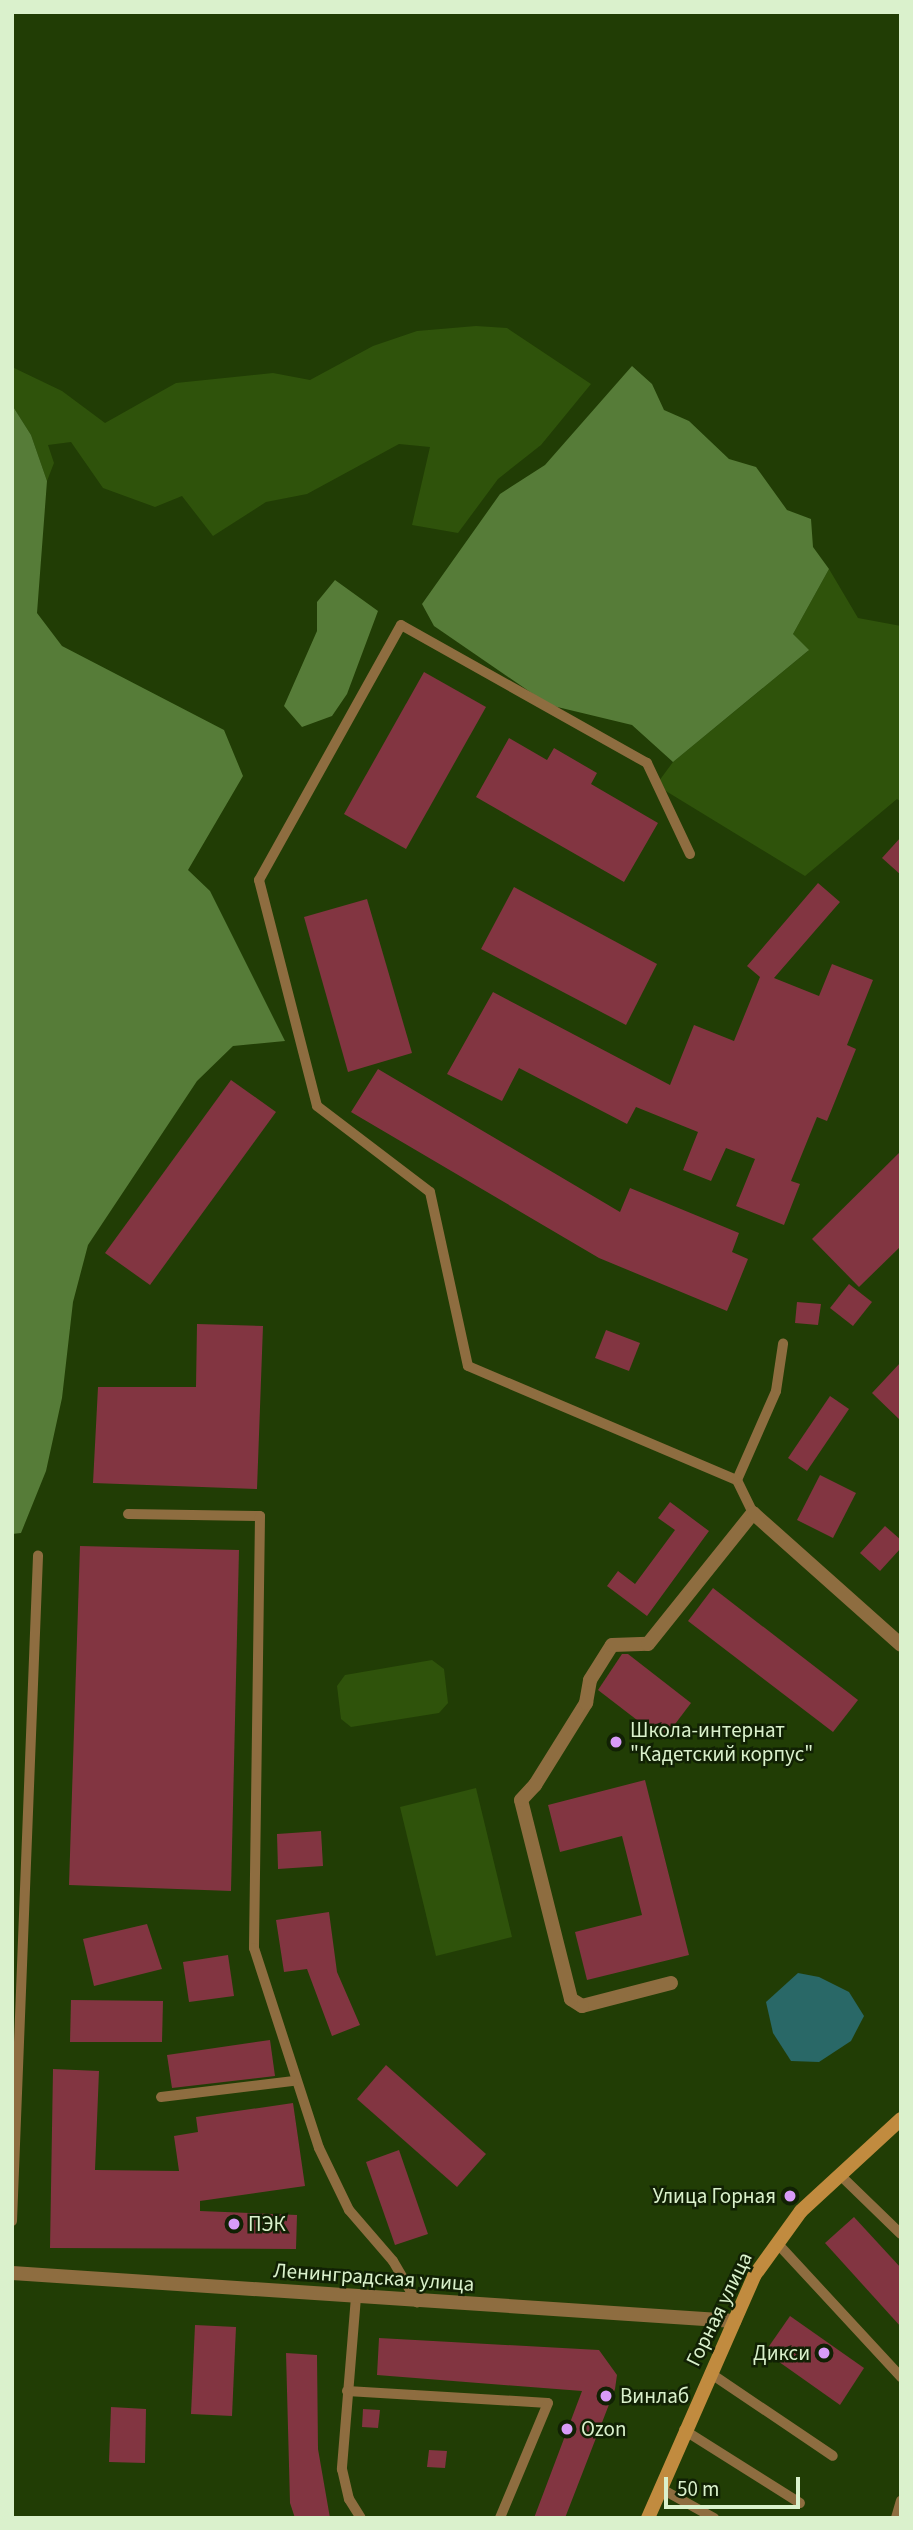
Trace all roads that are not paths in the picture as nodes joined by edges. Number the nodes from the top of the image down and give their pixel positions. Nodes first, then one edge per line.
1 (690, 853) dead end
2 (783, 1344) dead end
3 (737, 1480) junction
4 (753, 1513) junction
5 (128, 1514) dead end
6 (38, 1556) dead end
7 (901, 1645) edge
8 (671, 1983) dead end
9 (295, 2081) junction
10 (161, 2097) dead end
11 (901, 2119) edge
12 (839, 2174) junction
13 (12, 2221) edge
14 (901, 2234) edge
15 (777, 2243) junction
16 (12, 2273) edge
17 (356, 2297) junction
18 (417, 2302) junction
19 (734, 2321) junction
20 (710, 2373) junction
21 (901, 2377) edge
22 (347, 2391) junction
23 (684, 2430) junction
24 (833, 2456) dead end
25 (660, 2488) junction
26 (901, 2501) edge
27 (800, 2503) dead end
28 (361, 2518) edge
29 (499, 2518) edge
30 (648, 2518) edge
31 (714, 2518) edge
32 (896, 2518) edge

1 - 3 lane
2 - 3 lane
3 - 4 lane
4 - 7 street
4 - 8 street
5 - 9 lane
6 - 13 lane
9 - 10 lane
9 - 18 lane
11 - 12 street, Горная улица
12 - 14 lane
12 - 15 street, Горная улица
15 - 19 street, Горная улица
15 - 21 lane
16 - 17 street, Ленинградская улица
17 - 18 street, Ленинградская улица
17 - 22 lane
18 - 19 street, Ленинградская улица
19 - 20 street, Горная улица
20 - 23 street, Горная улица
20 - 24 lane
22 - 28 lane
22 - 29 lane
23 - 25 street, Горная улица
23 - 27 lane
25 - 30 street, Горная улица
25 - 31 lane
26 - 32 lane

